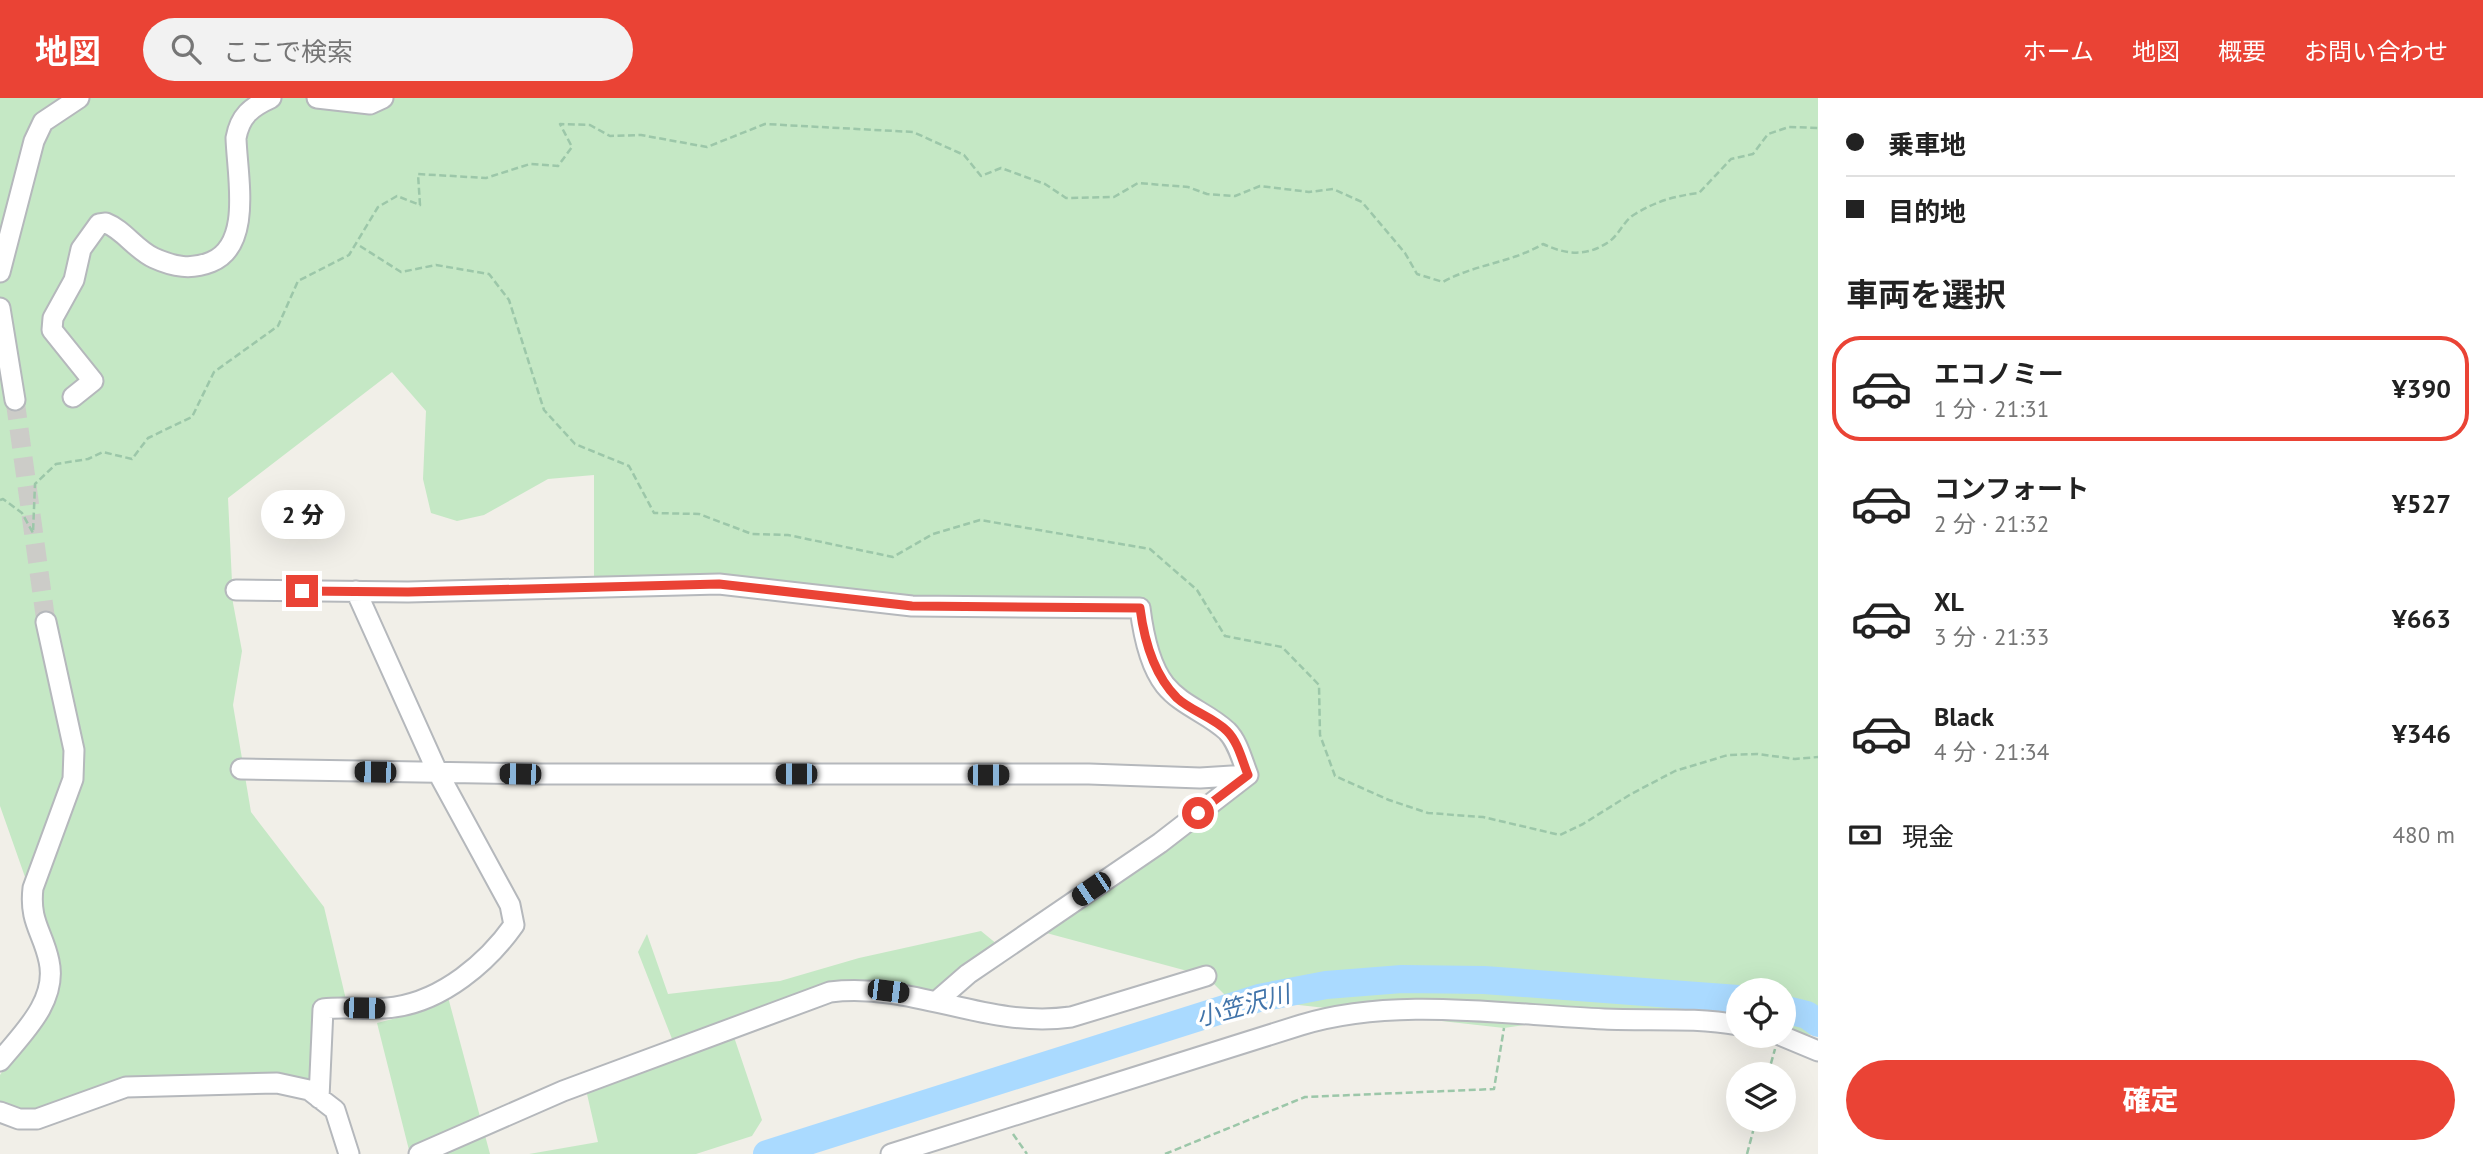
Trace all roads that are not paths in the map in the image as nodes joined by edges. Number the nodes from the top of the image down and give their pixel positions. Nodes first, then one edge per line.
1 (79, 98) edge
2 (271, 98) edge
3 (317, 98) edge
4 (383, 98) edge
5 (0, 272) edge
6 (0, 309) edge
7 (73, 397) dead end
8 (15, 400) tunnel mouth
9 (236, 590) dead end
10 (356, 592) junction
11 (46, 622) tunnel mouth
12 (241, 769) dead end
13 (437, 771) junction
14 (1248, 775) junction
15 (1206, 976) dead end
16 (937, 1001) junction
17 (1726, 1023) edge
18 (1796, 1046) edge
19 (1818, 1051) edge
20 (0, 1061) edge
21 (319, 1098) junction
22 (0, 1112) edge
23 (349, 1154) edge
24 (419, 1154) edge
25 (891, 1154) edge

1 - 5 street
2 - 7 street
3 - 4 street
6 - 8 street
9 - 10 street
10 - 13 street
10 - 14 street
11 - 20 street
12 - 13 street
13 - 14 street
13 - 21 street
14 - 16 street
15 - 16 street
16 - 24 street
17 - 25 street
18 - 19 street
21 - 22 street
21 - 23 street

